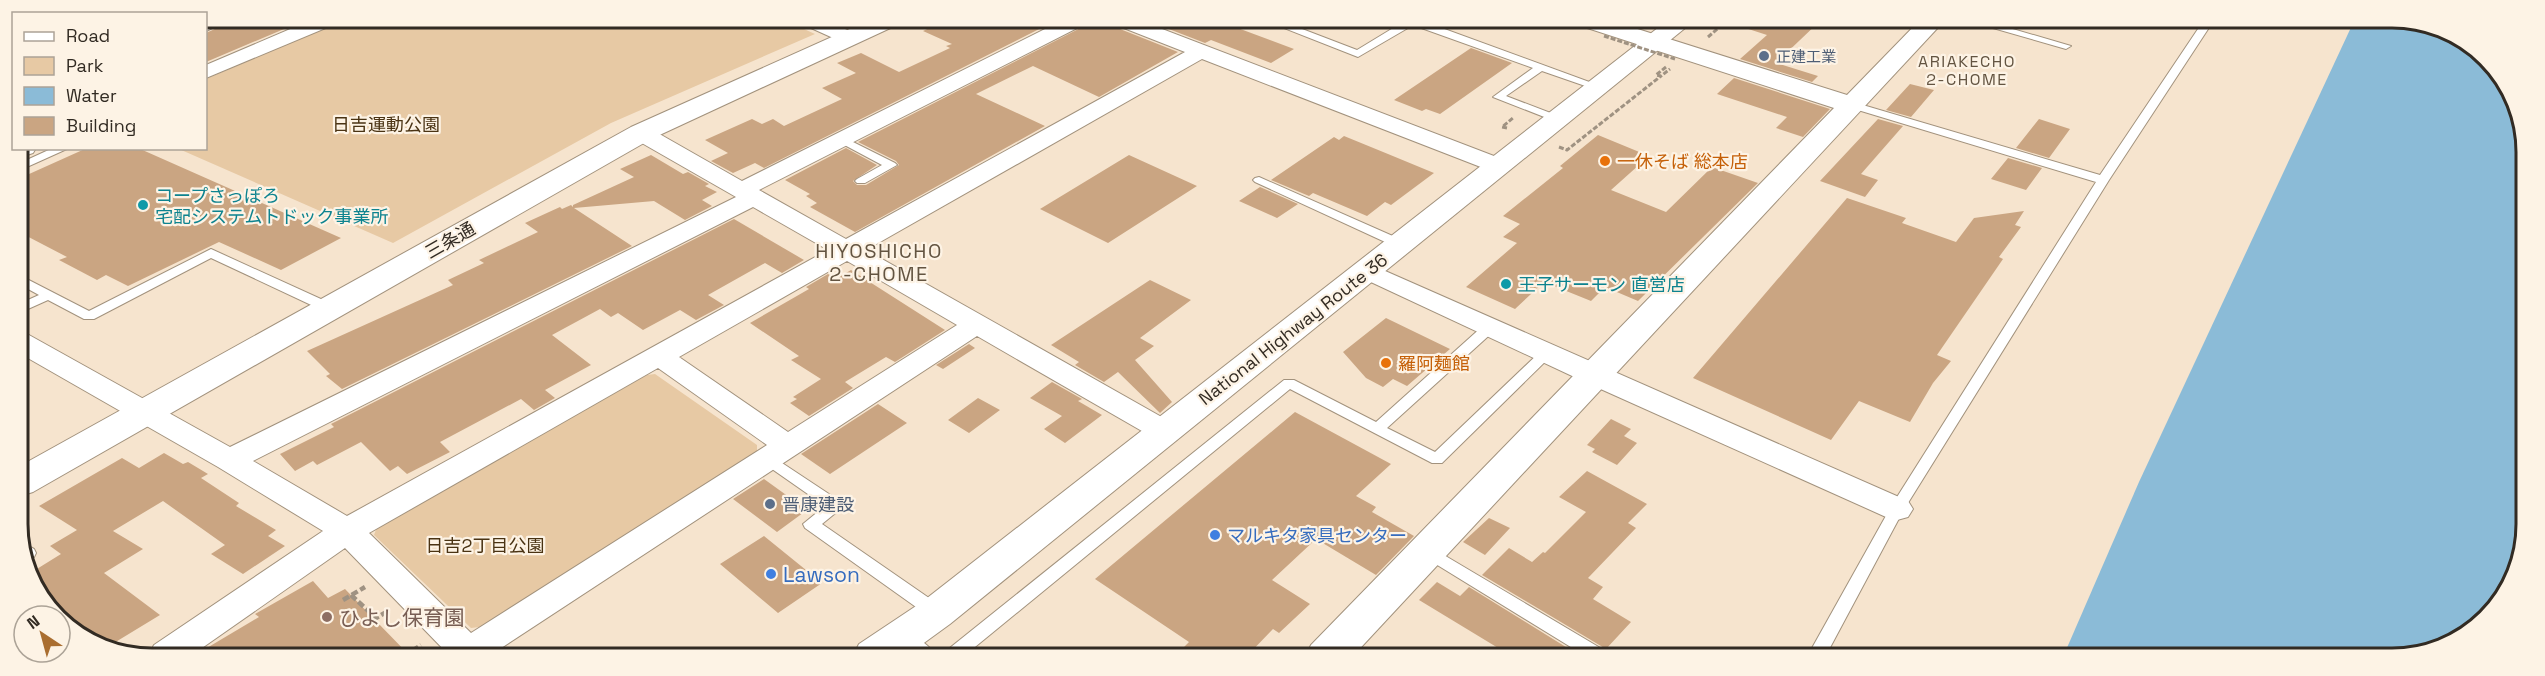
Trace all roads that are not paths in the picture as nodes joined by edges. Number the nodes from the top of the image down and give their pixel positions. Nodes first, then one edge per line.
1 (1291, 28) edge
2 (1400, 28) edge
3 (1433, 28) edge
4 (1596, 28) edge
5 (1678, 28) edge
6 (1925, 28) edge
7 (2000, 28) edge
8 (2204, 28) edge
9 (304, 29) edge
10 (828, 29) edge
11 (870, 29) edge
12 (1061, 29) edge
13 (1143, 29) edge
14 (849, 38) junction
15 (2066, 46) dead end
16 (1665, 50) junction
17 (1201, 51) junction
18 (1540, 67) junction
19 (207, 72) edge
20 (1598, 87) junction
21 (1852, 105) junction
22 (1557, 119) junction
23 (641, 133) junction
24 (841, 139) junction
25 (59, 150) edge
26 (29, 163) edge
27 (1498, 166) junction
28 (1258, 180) dead end
29 (2103, 180) junction
30 (861, 181) dead end
31 (748, 193) junction
32 (1400, 244) junction
33 (849, 249) junction
34 (1367, 271) junction
35 (29, 284) edge
36 (48, 295) junction
37 (29, 304) edge
38 (329, 308) junction
39 (977, 324) junction
40 (1489, 328) junction
41 (28, 346) edge
42 (1547, 353) junction
43 (659, 356) junction
44 (1595, 376) junction
45 (144, 413) junction
46 (1377, 429) junction
47 (1164, 431) junction
48 (777, 452) junction
49 (229, 460) junction
50 (28, 478) edge
51 (1897, 509) junction
52 (346, 531) junction
53 (1427, 551) junction
54 (936, 613) junction
55 (1335, 647) edge
56 (1585, 647) edge
57 (1821, 647) edge
58 (176, 648) edge
59 (464, 648) edge
60 (479, 648) edge
61 (900, 648) edge
62 (962, 648) edge

1 - 2 lane
3 - 18 lane
4 - 16 main road
5 - 16 main road, National Highway Route 36
6 - 21 main road
7 - 15 lane
8 - 29 lane
9 - 19 street
10 - 14 street
11 - 14 main road, 三条通
12 - 24 street
13 - 17 street
14 - 23 main road, 三条通
16 - 20 main road, National Highway Route 36
16 - 21 main road
17 - 27 street
17 - 33 street
18 - 20 lane
18 - 22 lane
20 - 22 main road, National Highway Route 36
21 - 29 lane
21 - 44 main road
22 - 27 main road, National Highway Route 36
23 - 31 street
23 - 38 main road, 三条通
24 - 30 lane
24 - 31 street
25 - 26 lane
27 - 32 main road, National Highway Route 36
28 - 32 lane
29 - 51 lane
31 - 33 street
31 - 49 street
32 - 34 main road, National Highway Route 36
33 - 39 street
33 - 43 street
34 - 40 street
34 - 47 main road, National Highway Route 36
35 - 36 lane
36 - 37 lane
36 - 38 lane
38 - 45 main road, 三条通
39 - 47 street
39 - 48 street
40 - 42 street
40 - 46 lane
41 - 45 street
42 - 44 street
42 - 46 lane
43 - 48 street
43 - 52 street
44 - 51 street
44 - 53 main road
45 - 49 street
45 - 50 main road, 三条通
46 - 62 lane
47 - 54 main road, National Highway Route 36
48 - 54 lane
48 - 60 street
49 - 52 street
51 - 57 lane
52 - 58 street
52 - 59 street
53 - 55 main road
53 - 56 lane
54 - 61 main road, National Highway Route 36

